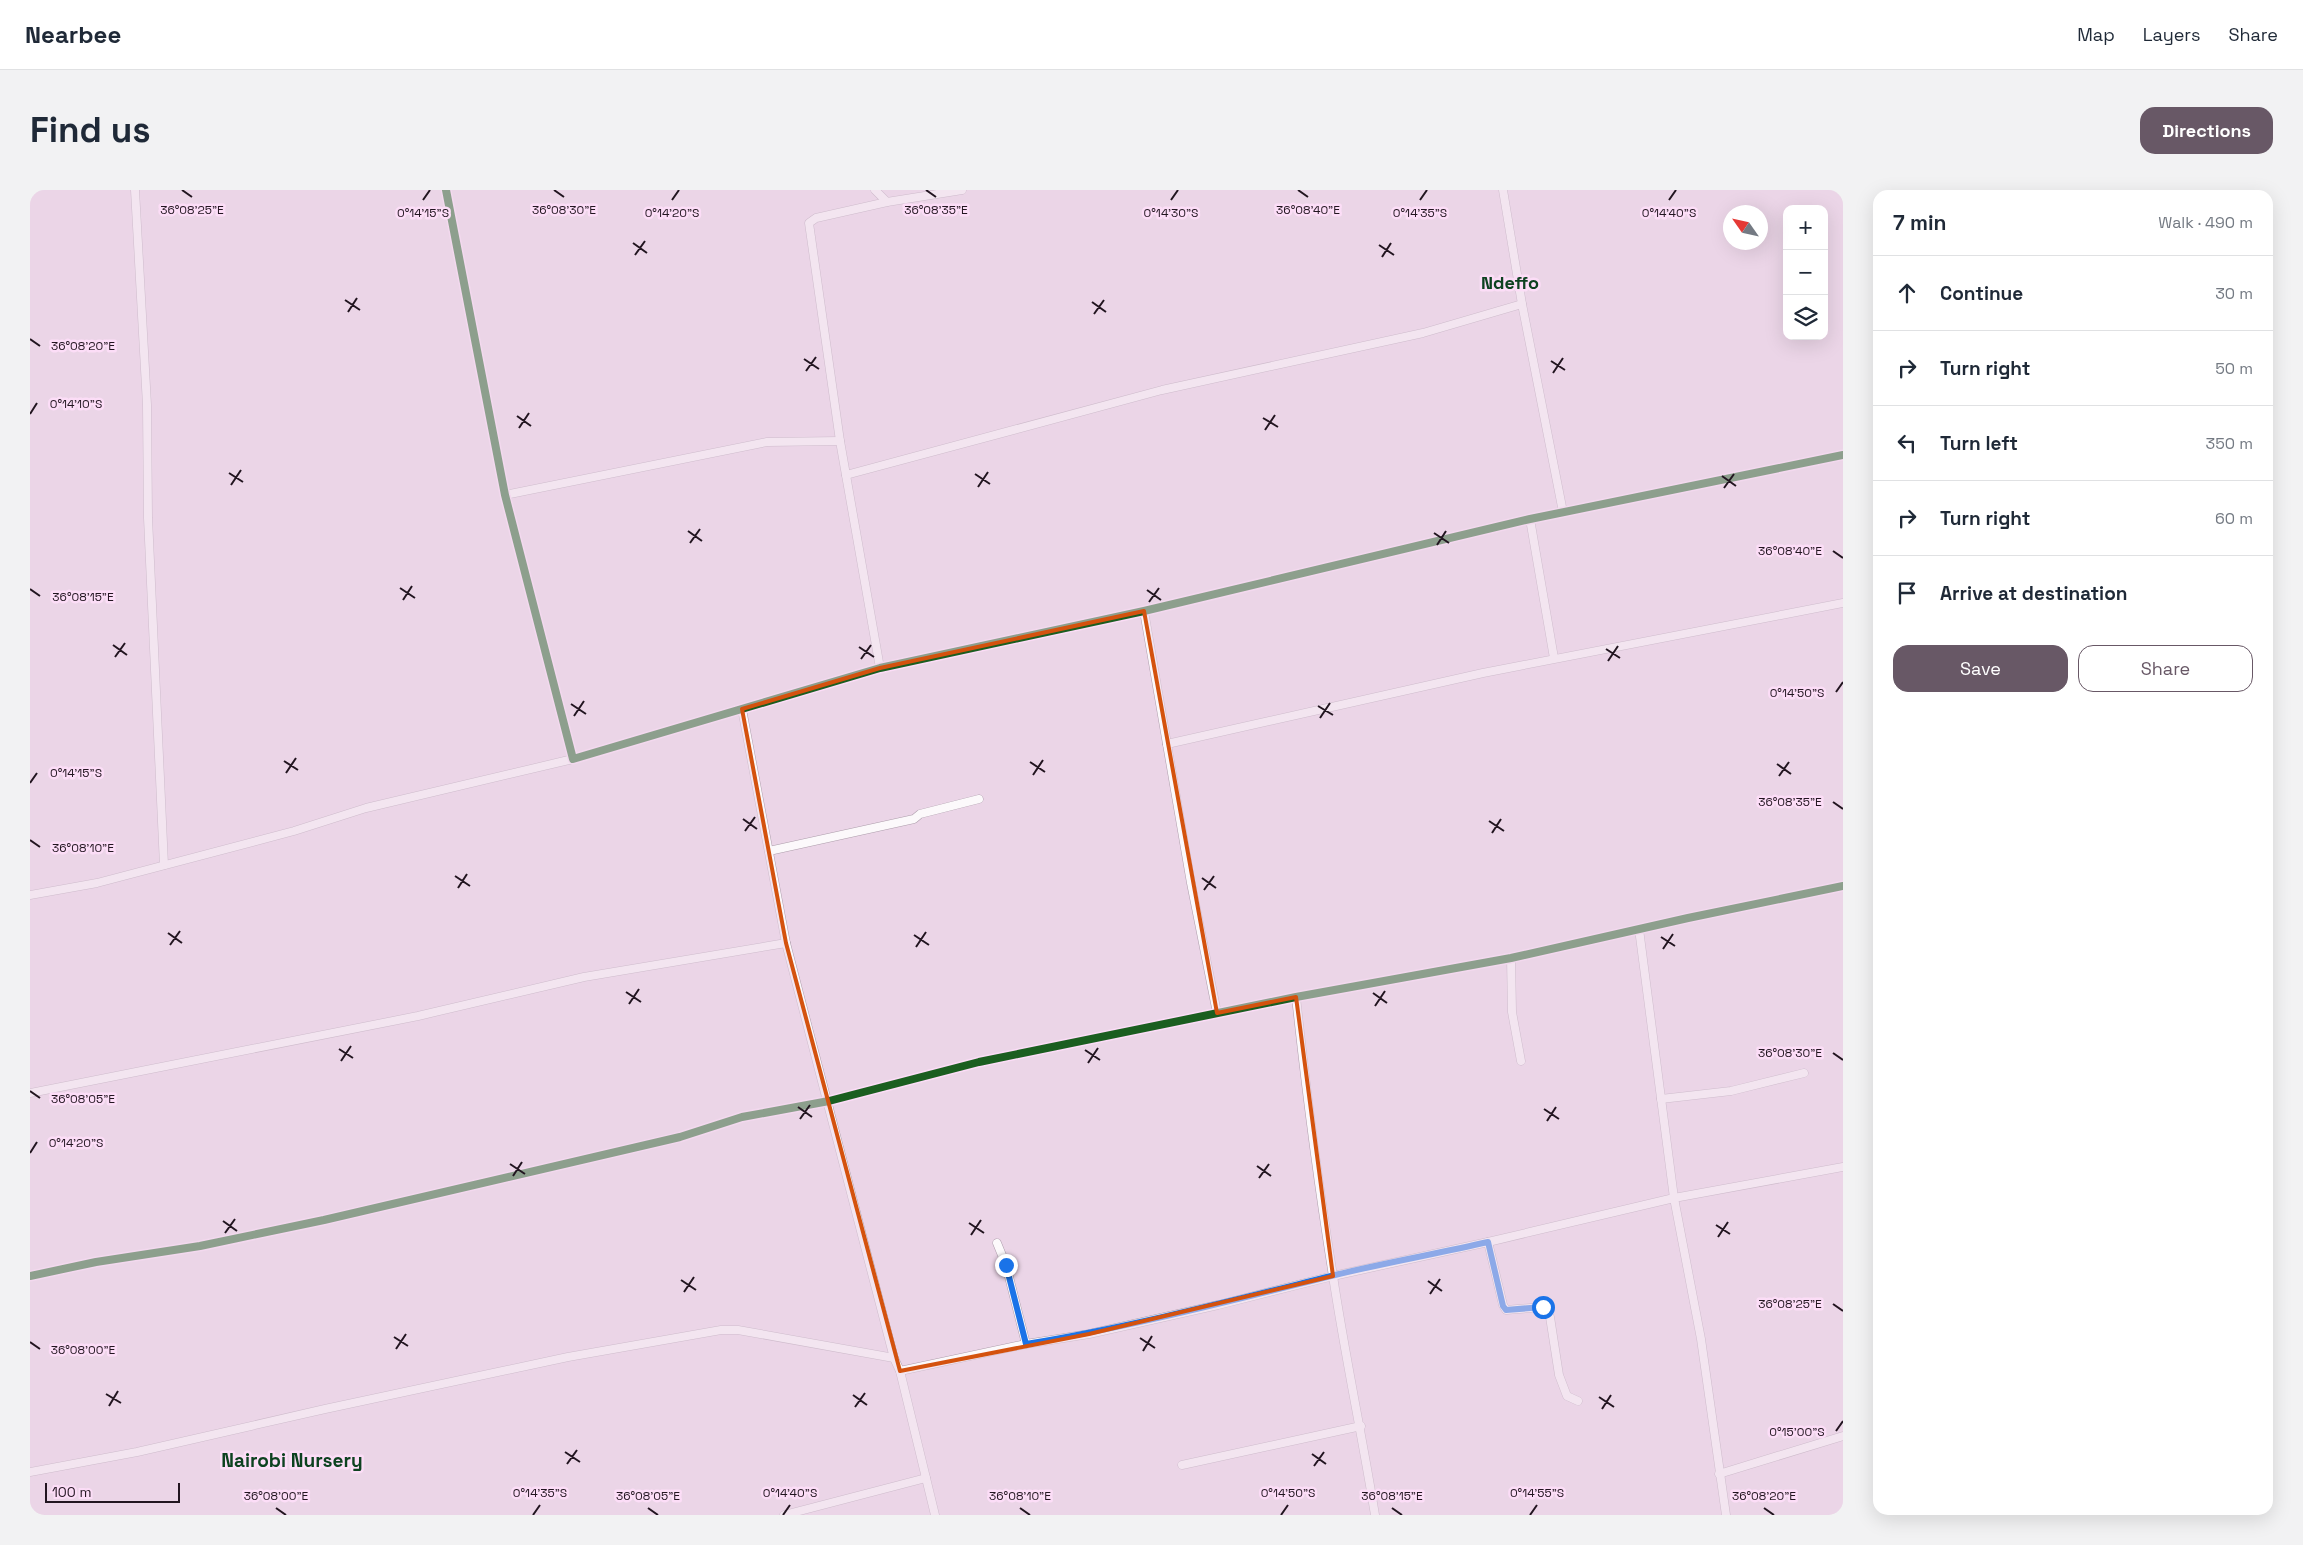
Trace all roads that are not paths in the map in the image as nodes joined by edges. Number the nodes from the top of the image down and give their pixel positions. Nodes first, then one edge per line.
1 (135, 190) edge
2 (446, 190) edge
3 (875, 190) edge
4 (962, 190) edge
5 (1503, 190) edge
6 (887, 202) junction
7 (1522, 304) junction
8 (840, 441) junction
9 (1843, 455) edge
10 (846, 475) junction
11 (505, 495) junction
12 (1563, 512) junction
13 (1530, 519) junction
14 (1843, 603) edge
15 (1144, 611) junction
16 (1554, 658) junction
17 (880, 668) junction
18 (742, 709) junction
19 (1167, 744) junction
20 (573, 759) junction
21 (979, 799) dead end
22 (769, 851) junction
23 (164, 865) junction
24 (1843, 886) edge
25 (30, 895) edge
26 (1639, 929) junction
27 (786, 943) junction
28 (1510, 958) junction
29 (1296, 997) junction
30 (1217, 1013) junction
31 (1522, 1061) dead end
32 (1804, 1073) dead end
33 (30, 1094) edge
34 (1661, 1100) junction
35 (829, 1101) junction
36 (1843, 1167) edge
37 (1674, 1198) junction
38 (1488, 1242) junction
39 (997, 1243) dead end
40 (30, 1276) edge
41 (1333, 1276) junction
42 (1026, 1344) junction
43 (894, 1358) junction
44 (900, 1371) junction
45 (1578, 1401) dead end
46 (1361, 1426) junction
47 (1843, 1436) edge
48 (1182, 1465) dead end
49 (30, 1472) edge
50 (1719, 1474) junction
51 (926, 1478) junction
52 (784, 1515) edge
53 (934, 1515) edge
54 (1375, 1515) edge
55 (1726, 1515) edge

1 - 23 street
2 - 11 street
3 - 6 street
4 - 6 street
5 - 7 street
6 - 8 street
7 - 10 street
7 - 12 street
8 - 10 street
8 - 11 street
9 - 12 street
10 - 17 street
11 - 20 street
12 - 13 street
13 - 15 street
13 - 16 street
14 - 16 street
15 - 17 street
15 - 19 street
16 - 19 street
17 - 18 street
18 - 20 street
18 - 22 street
19 - 30 street
20 - 23 street
21 - 22 street
22 - 27 street
23 - 25 street
24 - 26 street
26 - 28 street
26 - 34 street
27 - 33 street
27 - 35 street
28 - 29 street
28 - 31 street
29 - 30 street
29 - 41 street
30 - 35 street
32 - 34 street
34 - 37 street
35 - 40 street
35 - 43 street
36 - 37 street
37 - 38 street
37 - 50 street
38 - 41 street
38 - 45 street
39 - 42 street
41 - 42 street
41 - 46 street
42 - 44 street
43 - 44 street
43 - 49 street
44 - 51 street
46 - 48 street
46 - 54 street
47 - 50 street
50 - 55 street
51 - 52 street
51 - 53 street

